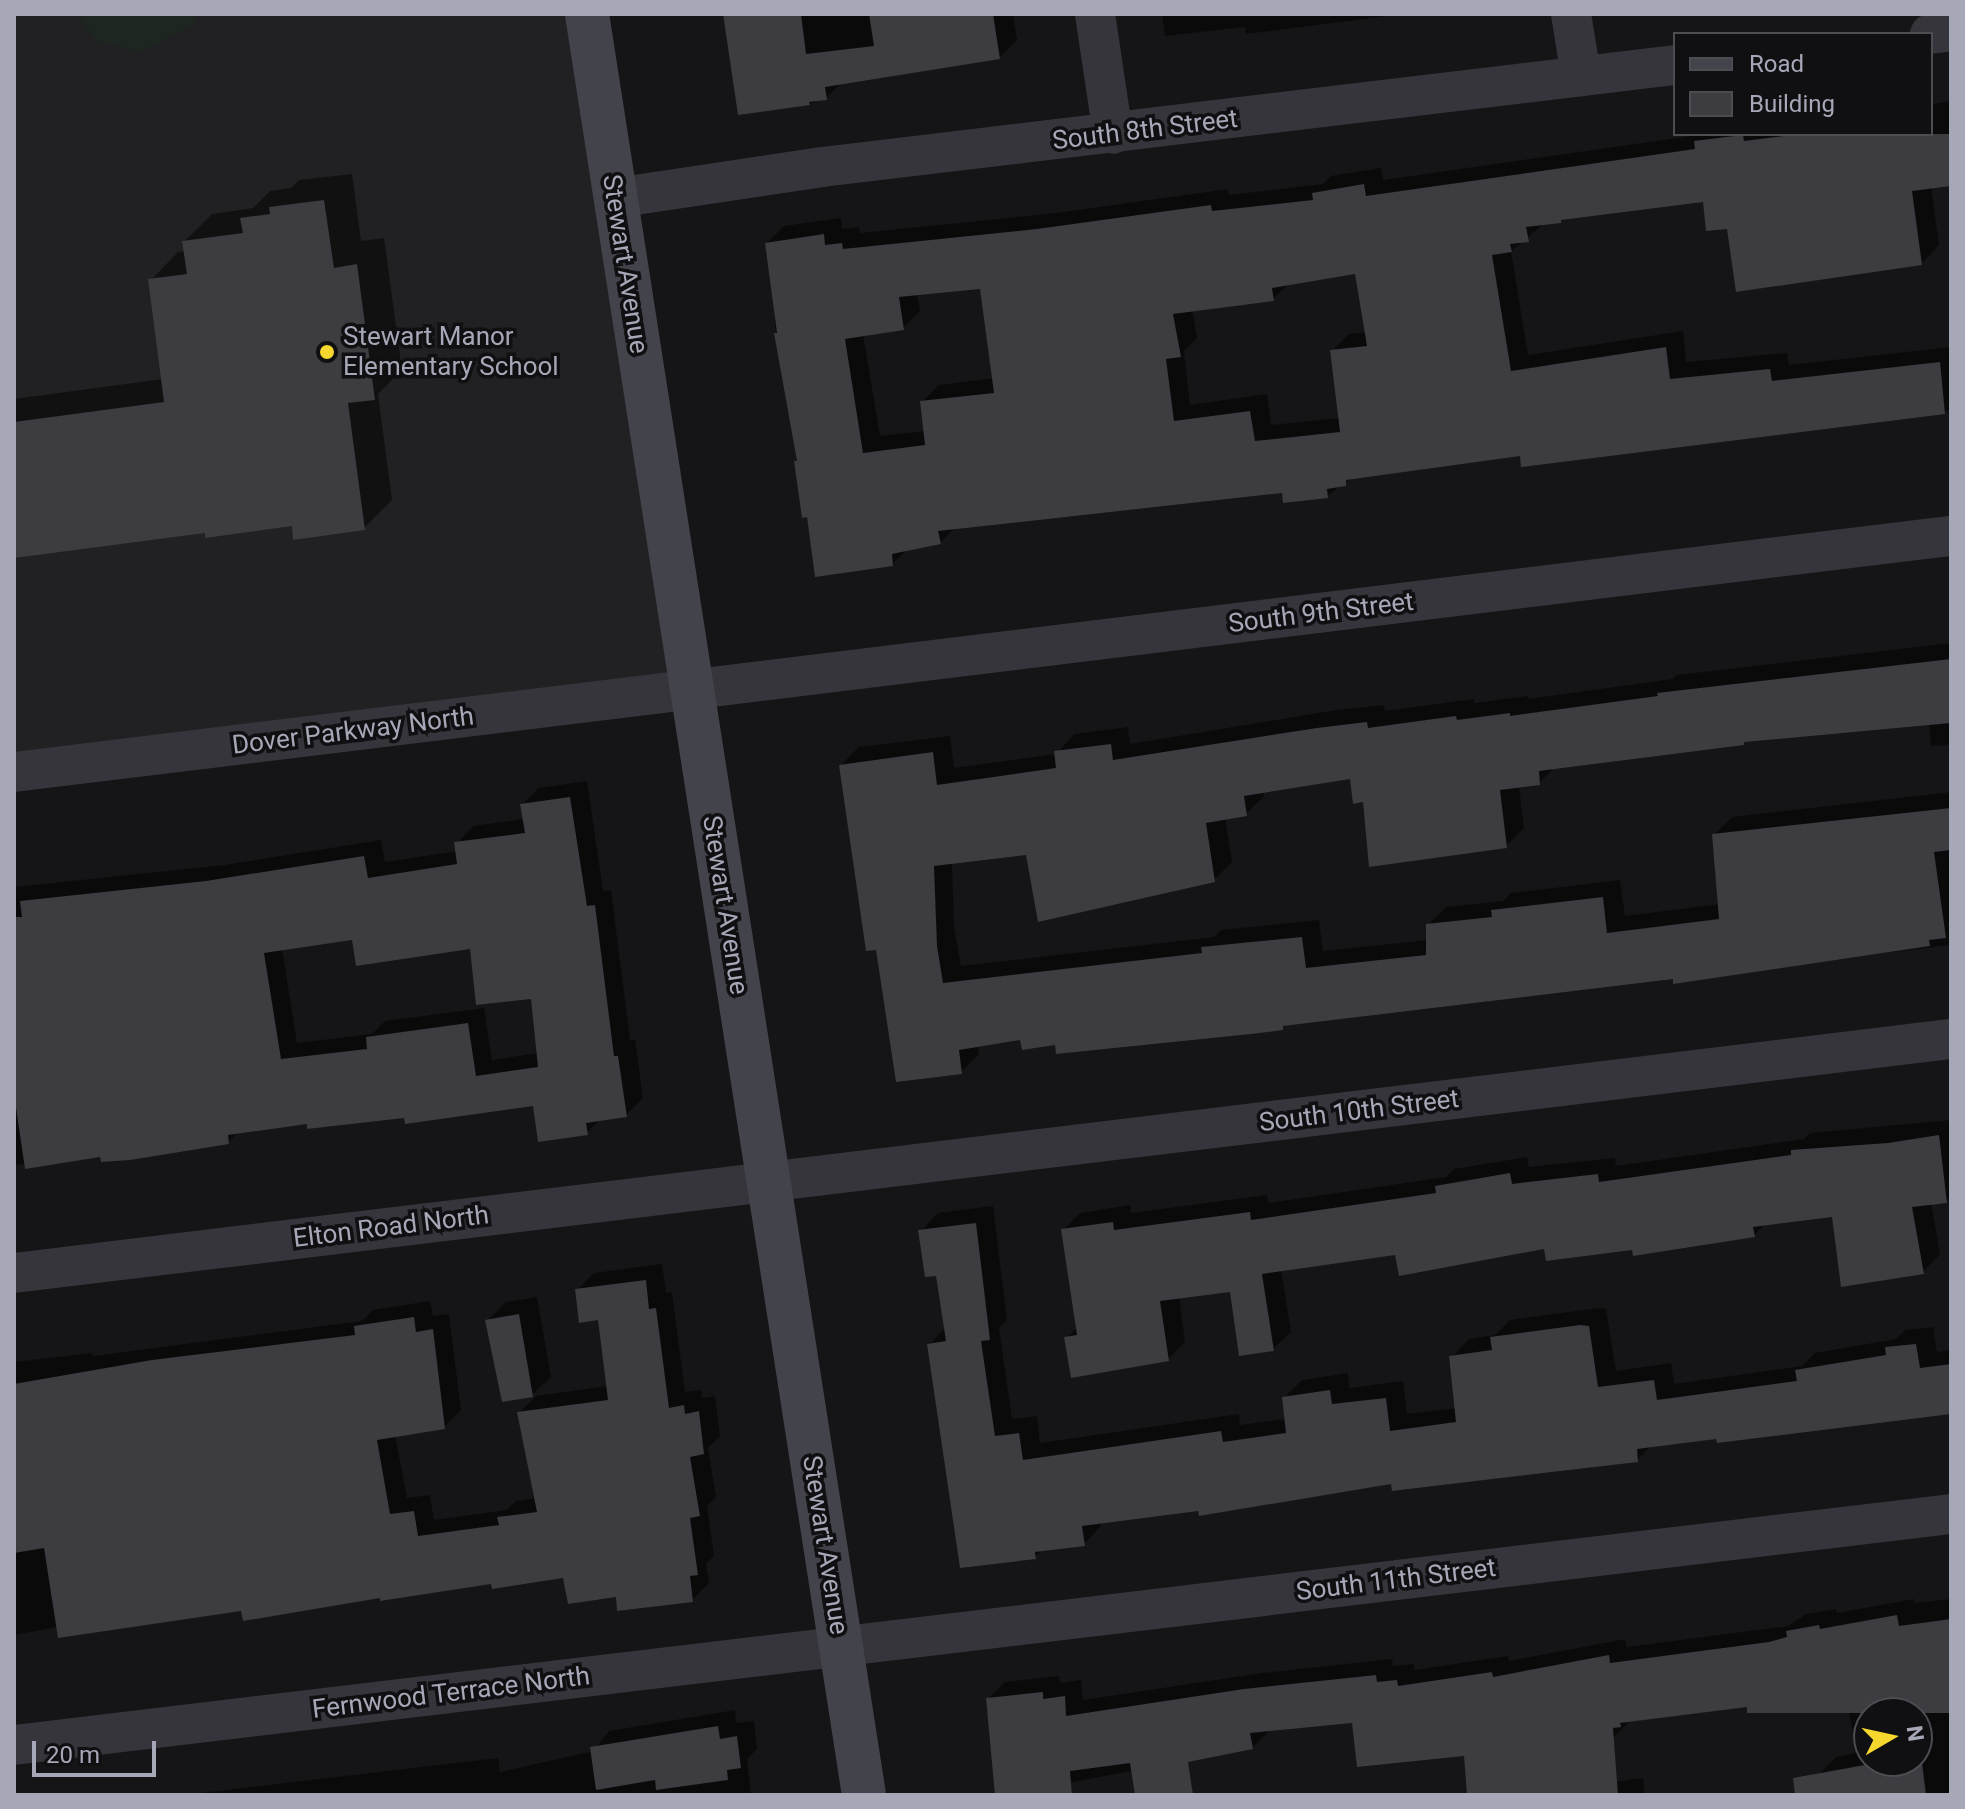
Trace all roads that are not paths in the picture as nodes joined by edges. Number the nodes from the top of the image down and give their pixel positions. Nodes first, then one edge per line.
1 (587, 14) edge
2 (1095, 14) edge
3 (1571, 14) edge
4 (1673, 65) edge
5 (1581, 76) junction
6 (1113, 134) junction
7 (615, 198) junction
8 (1951, 536) edge
9 (692, 690) junction
10 (14, 772) edge
11 (1951, 1039) edge
12 (768, 1182) junction
13 (14, 1273) edge
14 (1951, 1514) edge
15 (841, 1647) junction
16 (14, 1745) edge
17 (864, 1795) edge

1 - 7 main road, Stewart Avenue
2 - 6 street
3 - 5 street
4 - 5 street, South 8th Street
5 - 6 street, South 8th Street
6 - 7 street, South 8th Street
7 - 9 main road, Stewart Avenue
8 - 9 street, South 9th Street
9 - 10 street, Dover Parkway North
9 - 12 main road, Stewart Avenue
11 - 12 street, South 10th Street
12 - 13 street, Elton Road North
12 - 15 main road, Stewart Avenue
14 - 15 street, South 11th Street
15 - 16 street, Fernwood Terrace North
15 - 17 main road, Stewart Avenue

